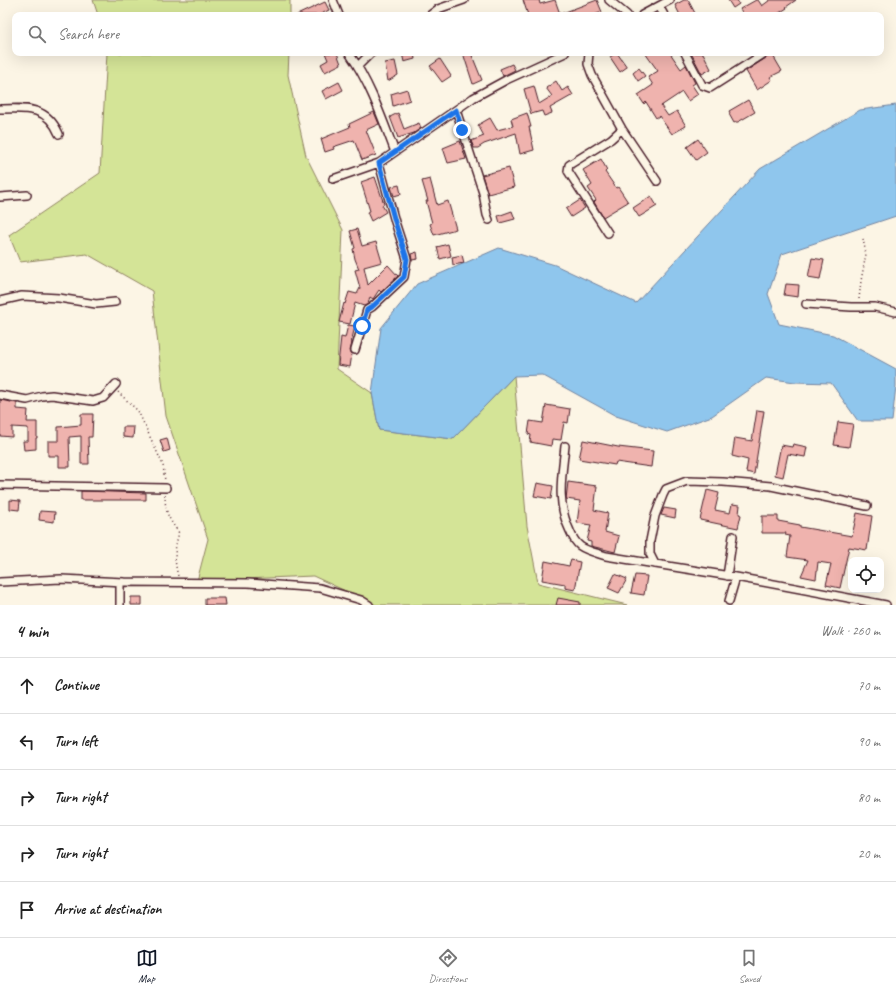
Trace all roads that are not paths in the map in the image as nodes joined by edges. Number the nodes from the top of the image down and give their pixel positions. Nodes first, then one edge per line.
1 (333, 0) edge
2 (464, 0) edge
3 (609, 0) edge
4 (670, 0) edge
5 (660, 6) junction
6 (338, 12) edge
7 (434, 12) edge
8 (623, 12) edge
9 (648, 12) edge
10 (663, 12) edge
11 (351, 56) edge
12 (368, 56) edge
13 (558, 56) edge
14 (589, 56) edge
15 (687, 56) edge
16 (760, 56) edge
17 (358, 66) junction
18 (0, 109) edge
19 (456, 110) junction
20 (622, 129) junction
21 (59, 134) dead end
22 (395, 152) junction
23 (379, 163) junction
24 (334, 179) dead end
25 (657, 181) dead end
26 (27, 195) dead end
27 (0, 197) edge
28 (489, 220) dead end
29 (608, 233) dead end
30 (0, 301) edge
31 (115, 302) dead end
32 (806, 304) dead end
33 (896, 312) edge
34 (355, 350) dead end
35 (116, 384) dead end
36 (0, 395) edge
37 (565, 446) dead end
38 (0, 485) edge
39 (166, 488) dead end
40 (867, 506) dead end
41 (733, 536) dead end
42 (655, 564) junction
43 (726, 576) junction
44 (736, 577) junction
45 (0, 582) edge
46 (120, 582) junction
47 (729, 601) dead end
48 (120, 605) edge
49 (369, 605) edge
50 (886, 605) edge

1 - 6 street
2 - 7 street
3 - 8 street
4 - 5 street
5 - 9 street
5 - 10 street
11 - 17 street
12 - 17 street
13 - 19 street
14 - 20 street
15 - 16 street
17 - 22 street
18 - 21 street
19 - 22 street
19 - 28 street
20 - 25 street
20 - 29 street
22 - 23 street
23 - 24 street
23 - 34 street
26 - 27 street
30 - 31 street
32 - 33 street
35 - 36 street
37 - 42 street
38 - 39 street
40 - 42 street
41 - 43 street
42 - 43 street
43 - 44 street
44 - 47 street
44 - 50 street
45 - 46 street
46 - 48 street
46 - 49 street

